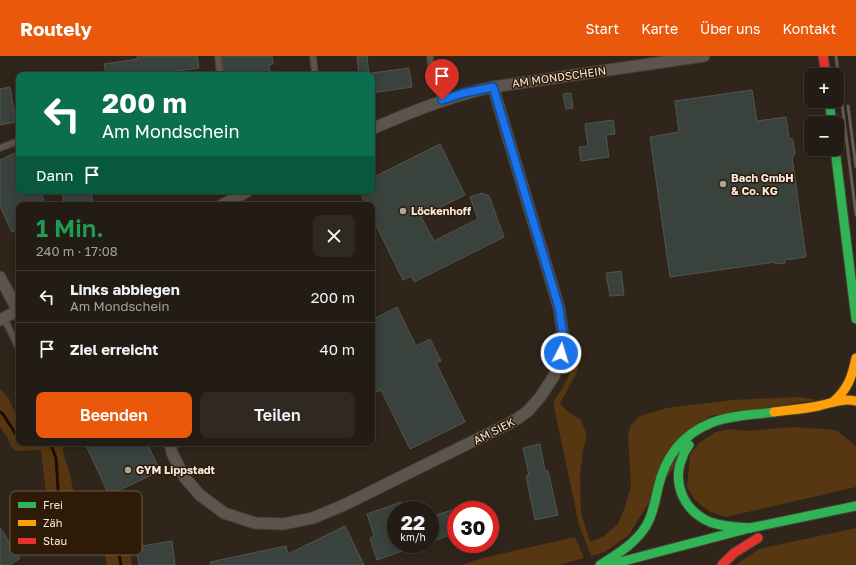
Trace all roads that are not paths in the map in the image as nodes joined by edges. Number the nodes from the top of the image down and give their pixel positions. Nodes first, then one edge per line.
1 (218, 56) edge
2 (313, 56) edge
3 (430, 56) edge
4 (704, 56) edge
5 (823, 56) edge
6 (677, 58) edge
7 (825, 68) edge
8 (220, 72) edge
9 (315, 72) edge
10 (493, 87) junction
11 (442, 100) junction
12 (375, 128) edge
13 (16, 142) edge
14 (0, 148) edge
15 (836, 156) edge
16 (237, 194) edge
17 (226, 202) edge
18 (0, 277) edge
19 (16, 306) edge
20 (16, 311) edge
21 (2, 319) edge
22 (856, 319) edge
23 (16, 344) edge
24 (856, 358) edge
25 (856, 400) edge
26 (833, 402) junction
27 (825, 413) dead end
28 (171, 446) edge
29 (856, 506) edge
30 (750, 528) junction
31 (731, 544) dead end
32 (600, 565) edge
33 (608, 565) edge
34 (722, 565) edge

1 - 8 lane
2 - 9 lane
3 - 11 lane
4 - 6 street, AM MONDSCHEIN
5 - 7 main road
6 - 10 street, AM MONDSCHEIN
10 - 11 street, AM MONDSCHEIN
10 - 28 street, AM SIEK
11 - 12 street, AM MONDSCHEIN
13 - 14 lane
15 - 22 main road
16 - 17 street
18 - 19 street
20 - 21 street
21 - 23 lane
24 - 26 main road
25 - 26 main road
26 - 32 main road
27 - 30 main road
29 - 30 main road
30 - 33 main road
31 - 34 main road

